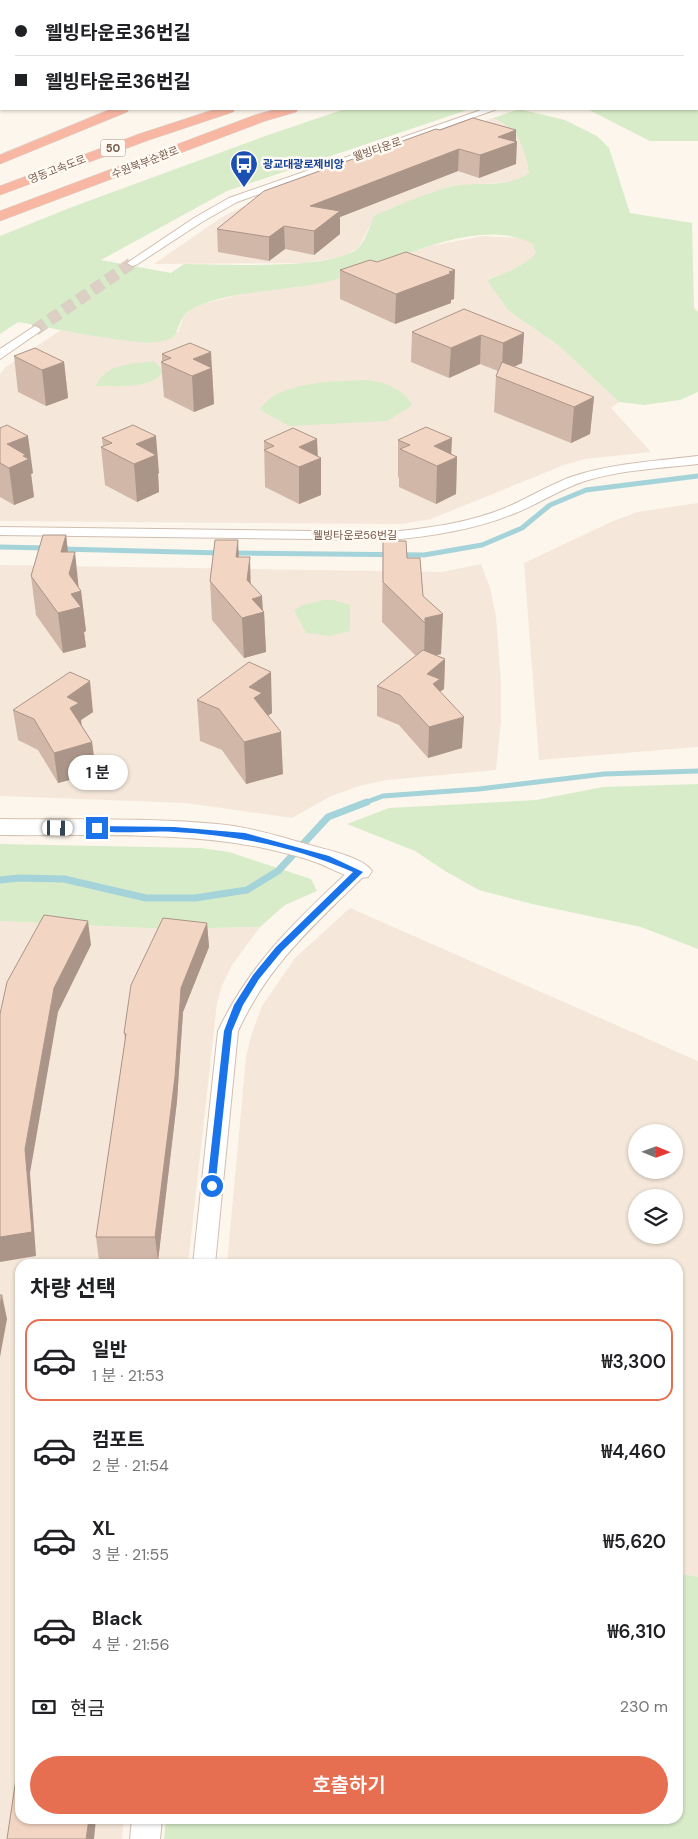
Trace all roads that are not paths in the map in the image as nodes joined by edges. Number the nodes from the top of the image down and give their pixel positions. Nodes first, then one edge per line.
1 (109, 110) edge
2 (120, 110) edge
3 (195, 110) edge
4 (225, 110) edge
5 (262, 110) edge
6 (288, 110) edge
7 (489, 110) edge
8 (30, 147) junction
9 (0, 160) edge
10 (0, 180) edge
11 (0, 191) edge
12 (0, 206) edge
13 (0, 216) edge
14 (132, 263) tunnel mouth
15 (36, 330) tunnel mouth
16 (0, 355) edge
17 (698, 460) edge
18 (0, 531) edge
19 (0, 827) edge
20 (359, 872) joint
21 (205, 1259) edge
22 (146, 1824) edge
23 (145, 1839) edge

1 - 8 highway
2 - 8 highway
3 - 10 highway, 영동고속도로 / 50
4 - 11 highway, 영동고속도로 / 50
5 - 12 highway, 수원북부순환로
6 - 13 highway, 수원북부순환로
7 - 14 street, 웰빙타운로
8 - 9 highway
15 - 16 street
17 - 18 street, 웰빙타운로56번길
19 - 20 street
20 - 21 street
22 - 23 street

